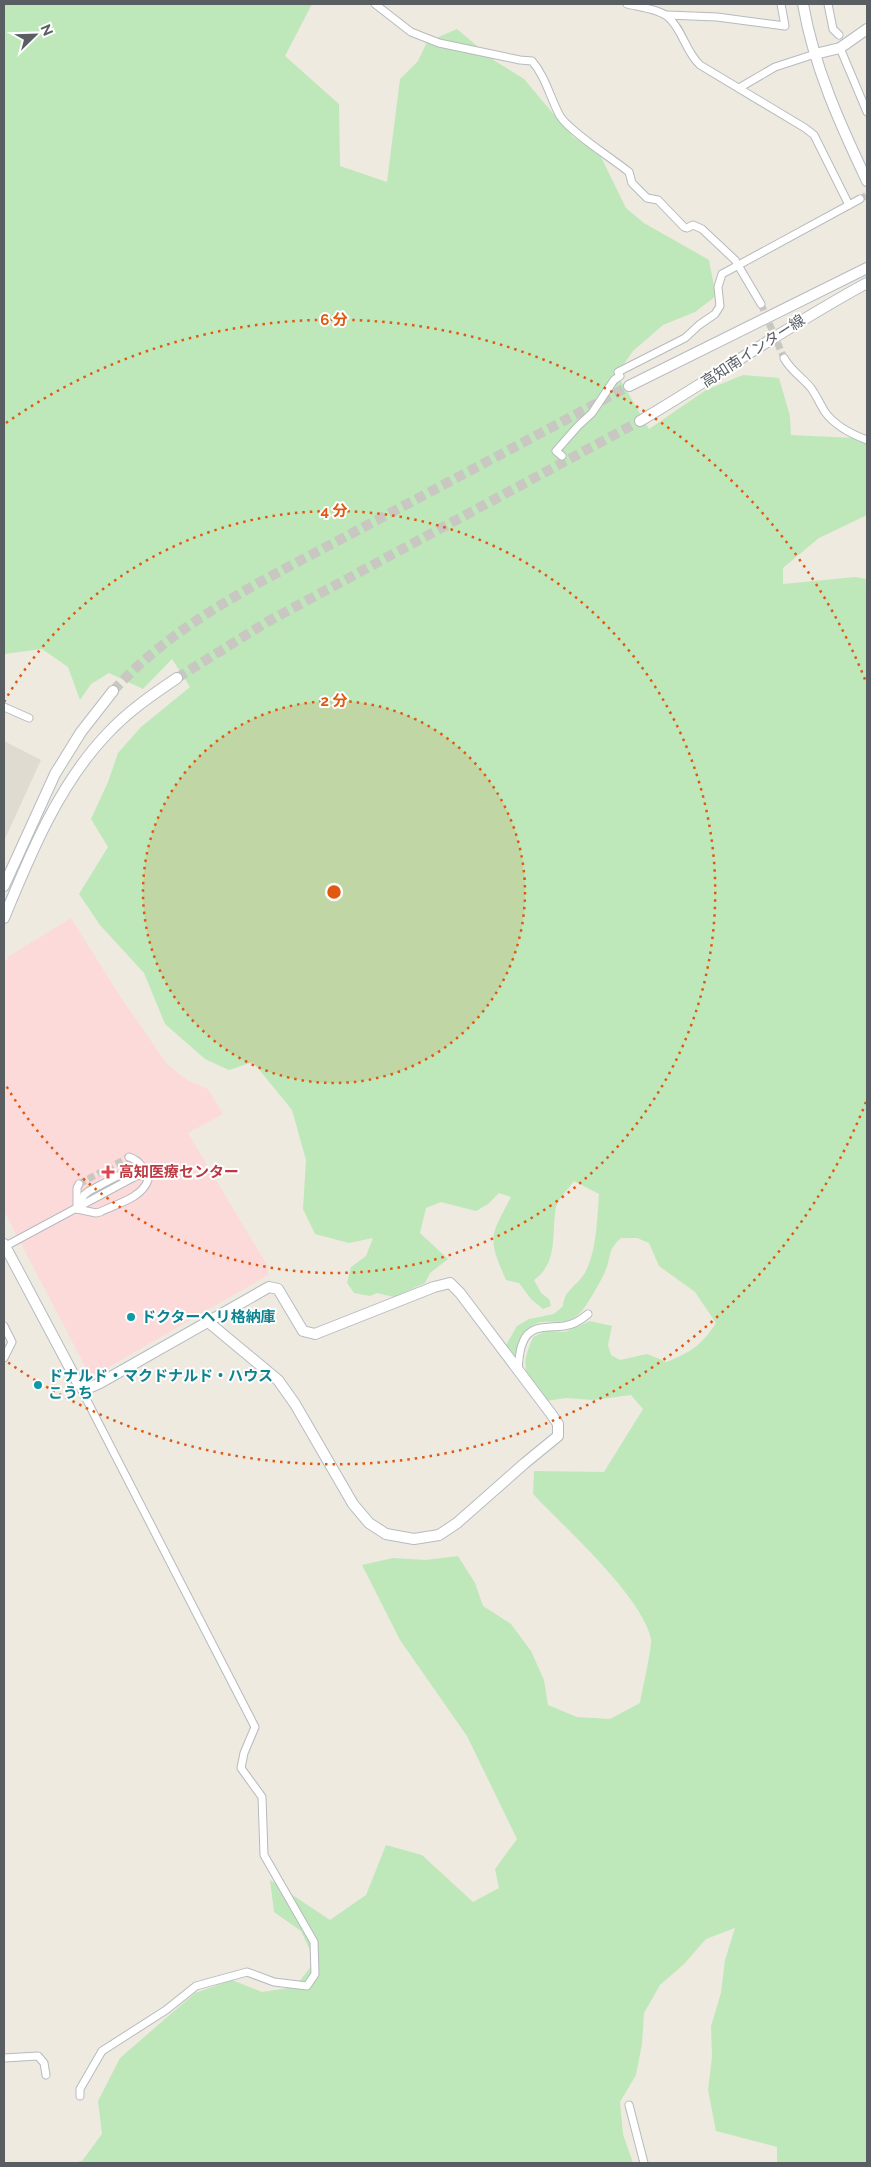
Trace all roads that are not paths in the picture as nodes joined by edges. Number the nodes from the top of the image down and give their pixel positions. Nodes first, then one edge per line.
1 (375, 4) edge
2 (627, 4) edge
3 (781, 4) edge
4 (803, 4) edge
5 (828, 4) edge
6 (667, 15) junction
7 (867, 29) edge
8 (839, 35) dead end
9 (840, 48) junction
10 (815, 54) junction
11 (738, 88) junction
12 (867, 112) edge
13 (867, 181) edge
14 (860, 199) tunnel mouth
15 (849, 205) junction
16 (738, 264) junction
17 (867, 268) edge
18 (867, 283) edge
19 (761, 304) tunnel mouth
20 (784, 358) tunnel mouth
21 (629, 386) tunnel mouth
22 (640, 421) tunnel mouth
23 (867, 440) edge
24 (562, 456) dead end
25 (177, 678) tunnel mouth
26 (113, 691) tunnel mouth
27 (4, 707) edge
28 (29, 718) dead end
29 (4, 886) edge
30 (4, 918) edge
31 (128, 1157) dead end
32 (143, 1168) junction
33 (146, 1177) junction
34 (79, 1184) dead end
35 (77, 1209) junction
36 (4, 1246) edge
37 (588, 1314) dead end
38 (207, 1321) junction
39 (4, 1326) edge
40 (4, 1358) edge
41 (518, 1369) junction
42 (79, 1385) junction
43 (4, 2058) edge
44 (46, 2075) dead end
45 (80, 2096) dead end
46 (629, 2105) dead end
47 (644, 2163) edge

1 - 16 street
2 - 6 street
3 - 6 street
4 - 10 street
5 - 8 street
6 - 11 street
7 - 9 street
9 - 10 street
9 - 12 street
10 - 11 street
10 - 13 street
11 - 15 street
14 - 15 street
15 - 16 street
16 - 19 street
16 - 24 street
17 - 21 street, 高知南インター線
18 - 22 street, 高知南インター線
20 - 23 street
25 - 30 street
26 - 29 street
27 - 28 street
31 - 32 street
32 - 33 street
32 - 35 street
33 - 35 street
33 - 35 street
34 - 35 street
35 - 36 street
36 - 42 street
37 - 41 street
38 - 41 street
38 - 41 street
38 - 42 street
39 - 40 street
42 - 45 street
43 - 44 street
46 - 47 street

